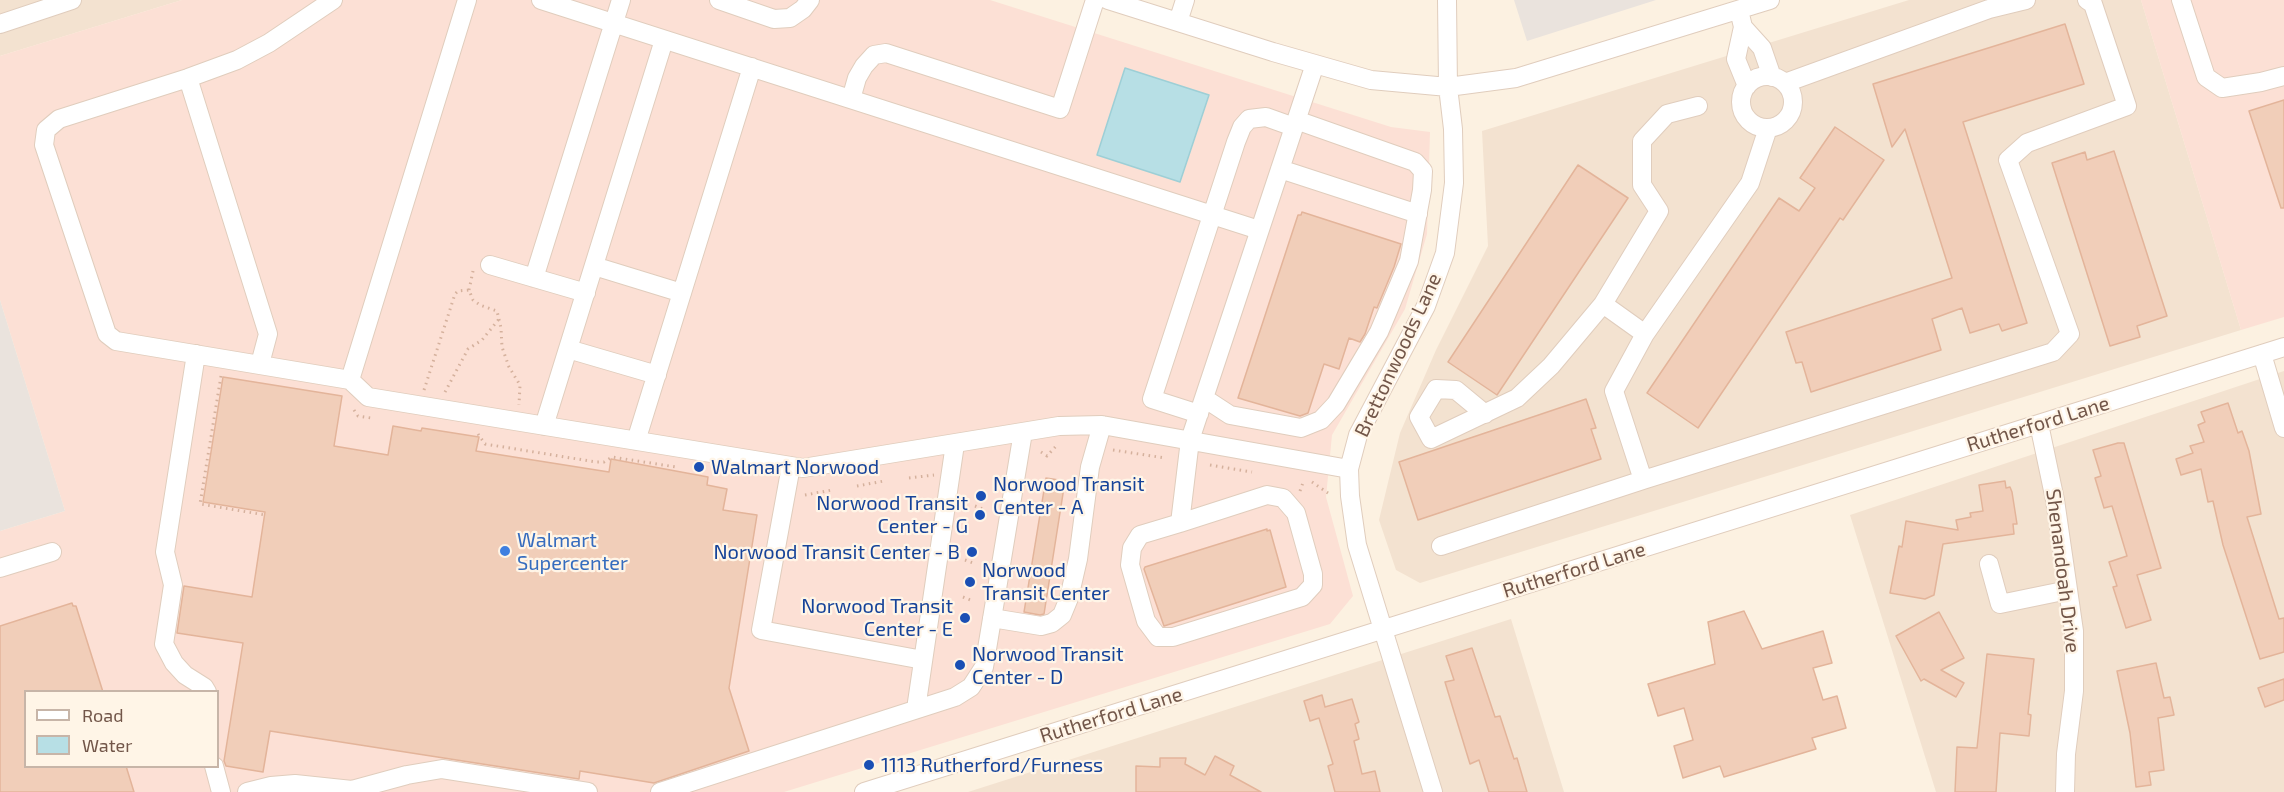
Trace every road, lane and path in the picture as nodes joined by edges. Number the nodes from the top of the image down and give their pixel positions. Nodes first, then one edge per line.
1 (72, 0) edge
2 (333, 0) edge
3 (466, 0) edge
4 (541, 0) edge
5 (621, 0) edge
6 (719, 0) edge
7 (810, 0) edge
8 (1095, 0) edge
9 (1108, 0) edge
10 (1185, 0) edge
11 (1447, 0) edge
12 (1770, 0) edge
13 (2026, 0) edge
14 (2087, 0) edge
15 (2181, 0) edge
16 (1741, 18) junction
17 (1178, 22) junction
18 (614, 23) junction
19 (0, 24) edge
20 (664, 40) junction
21 (1315, 64) junction
22 (752, 67) junction
23 (2284, 76) edge
24 (188, 78) junction
25 (1778, 80) junction
26 (1747, 86) junction
27 (1448, 87) junction
28 (851, 99) junction
29 (1698, 106) dead end
30 (1295, 123) junction
31 (1768, 128) junction
32 (1280, 170) junction
33 (1418, 214) junction
34 (1212, 215) junction
35 (1259, 230) junction
36 (594, 266) junction
37 (481, 267) joint
38 (534, 278) junction
39 (469, 290) junction
40 (586, 293) junction
41 (682, 293) junction
42 (1603, 304) junction
43 (499, 319) junction
44 (1645, 334) junction
45 (2284, 347) edge
46 (568, 349) junction
47 (196, 354) junction
48 (2262, 354) junction
49 (260, 364) junction
50 (657, 375) junction
51 (224, 376) dead end
52 (350, 380) junction
53 (432, 394) dead end
54 (441, 396) dead end
55 (349, 404) dead end
56 (1201, 406) junction
57 (517, 413) dead end
58 (1485, 414) dead end
59 (380, 419) dead end
60 (2039, 424) junction
61 (1102, 425) junction
62 (544, 426) junction
63 (2284, 428) edge
64 (1023, 432) junction
65 (478, 433) dead end
66 (1190, 440) junction
67 (636, 441) junction
68 (1064, 442) dead end
69 (955, 444) junction
70 (1113, 450) dead end
71 (1041, 452) dead end
72 (1165, 458) dead end
73 (1210, 465) dead end
74 (791, 466) junction
75 (679, 468) dead end
76 (1349, 469) junction
77 (1257, 472) dead end
78 (937, 474) dead end
79 (909, 478) dead end
80 (1643, 480) junction
81 (884, 482) dead end
82 (857, 486) dead end
83 (832, 490) dead end
84 (1300, 493) dead end
85 (1328, 493) dead end
86 (802, 495) dead end
87 (975, 506) dead end
88 (983, 509) dead end
89 (265, 515) dead end
90 (1180, 523) junction
91 (1441, 546) dead end
92 (52, 552) dead end
93 (965, 560) dead end
94 (976, 564) dead end
95 (1989, 564) dead end
96 (0, 568) edge
97 (2068, 590) junction
98 (963, 597) dead end
99 (972, 601) dead end
100 (992, 618) junction
101 (1383, 630) junction
102 (923, 660) junction
103 (206, 690) edge
104 (916, 709) junction
105 (215, 768) edge
106 (221, 792) edge
107 (247, 792) edge
108 (588, 792) edge
109 (660, 792) edge
110 (864, 792) edge
111 (1433, 792) edge
112 (2065, 792) edge

1 - 19 street
2 - 24 street
3 - 52 street
4 - 18 street
5 - 18 street
6 - 7 street
8 - 28 street
9 - 17 street
10 - 17 street
11 - 27 street, Brettonwoods Lane
12 - 16 street
13 - 25 street
14 - 80 street
15 - 23 street
16 - 25 street
16 - 26 street
16 - 27 street
17 - 21 street
18 - 20 street
18 - 38 street
20 - 22 street
20 - 36 street
21 - 27 street
21 - 30 street
22 - 28 street
22 - 41 street
24 - 47 street
24 - 49 street
25 - 26 street
25 - 31 street
26 - 31 street
27 - 76 street, Brettonwoods Lane
28 - 34 street
29 - 42 street
30 - 32 street
30 - 33 street
30 - 34 street
31 - 44 street
32 - 33 street
32 - 35 street
33 - 56 street
34 - 35 street
34 - 56 street
35 - 56 street
36 - 40 street
36 - 41 street
37 - 38 street
37 - 39 path
38 - 40 street
39 - 43 path
39 - 53 path
40 - 46 street
41 - 50 street
42 - 44 street
42 - 58 street
43 - 54 path
43 - 57 path
44 - 80 street
45 - 48 street, Rutherford Lane
46 - 50 street
46 - 62 street
47 - 49 street
47 - 103 street
48 - 60 street, Rutherford Lane
48 - 63 street
49 - 52 street
50 - 67 street
51 - 89 path
52 - 62 street
55 - 59 path
56 - 66 street
60 - 97 street, Shenandoah Drive
60 - 101 street, Rutherford Lane
61 - 64 street
61 - 66 street
61 - 100 street
62 - 67 street
64 - 69 street
64 - 100 street
65 - 75 path
66 - 76 street
66 - 90 street
67 - 74 street
68 - 71 path
69 - 74 street
69 - 102 street
70 - 72 path
73 - 77 path
74 - 102 street
76 - 101 street, Brettonwoods Lane
78 - 79 path
80 - 91 street
81 - 82 path
83 - 86 path
84 - 85 path
87 - 88 path
90 - 90 street
92 - 96 street
93 - 94 path
95 - 97 street
97 - 112 street, Shenandoah Drive
98 - 99 path
100 - 104 street
101 - 110 street, Rutherford Lane
101 - 111 street, Brettonwoods Lane
102 - 104 street
104 - 109 street
105 - 106 street
107 - 108 street

